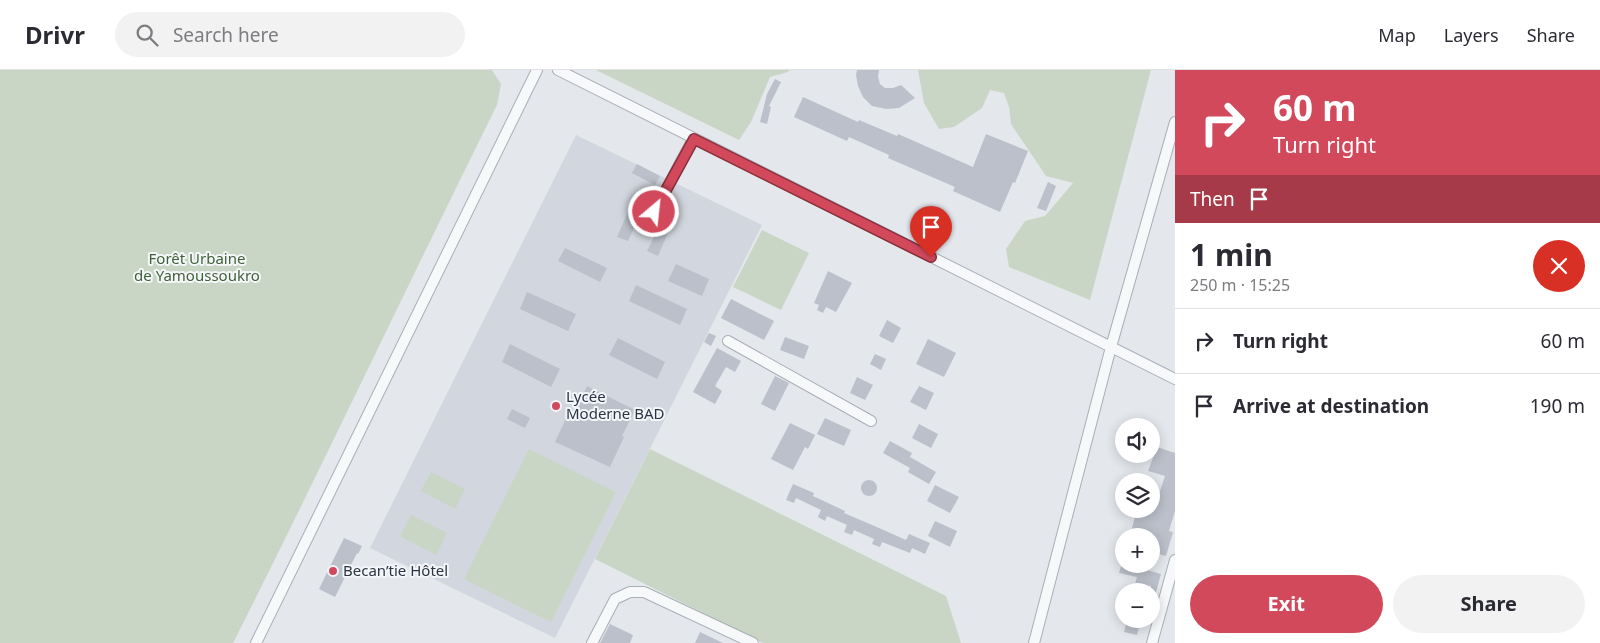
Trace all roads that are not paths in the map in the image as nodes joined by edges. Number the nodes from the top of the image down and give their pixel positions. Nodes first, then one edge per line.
1 (537, 70) edge
2 (558, 70) edge
3 (1175, 122) edge
4 (694, 139) junction
5 (654, 212) dead end
6 (728, 341) dead end
7 (1111, 347) junction
8 (1175, 378) edge
9 (871, 421) dead end
10 (1175, 560) edge
11 (256, 643) edge
12 (592, 643) edge
13 (753, 643) edge
14 (1034, 643) edge
15 (1152, 643) edge

1 - 11 street
2 - 4 street
3 - 7 street
4 - 5 street
4 - 7 street
6 - 9 street
7 - 8 street
7 - 14 street
10 - 15 street
12 - 13 street

